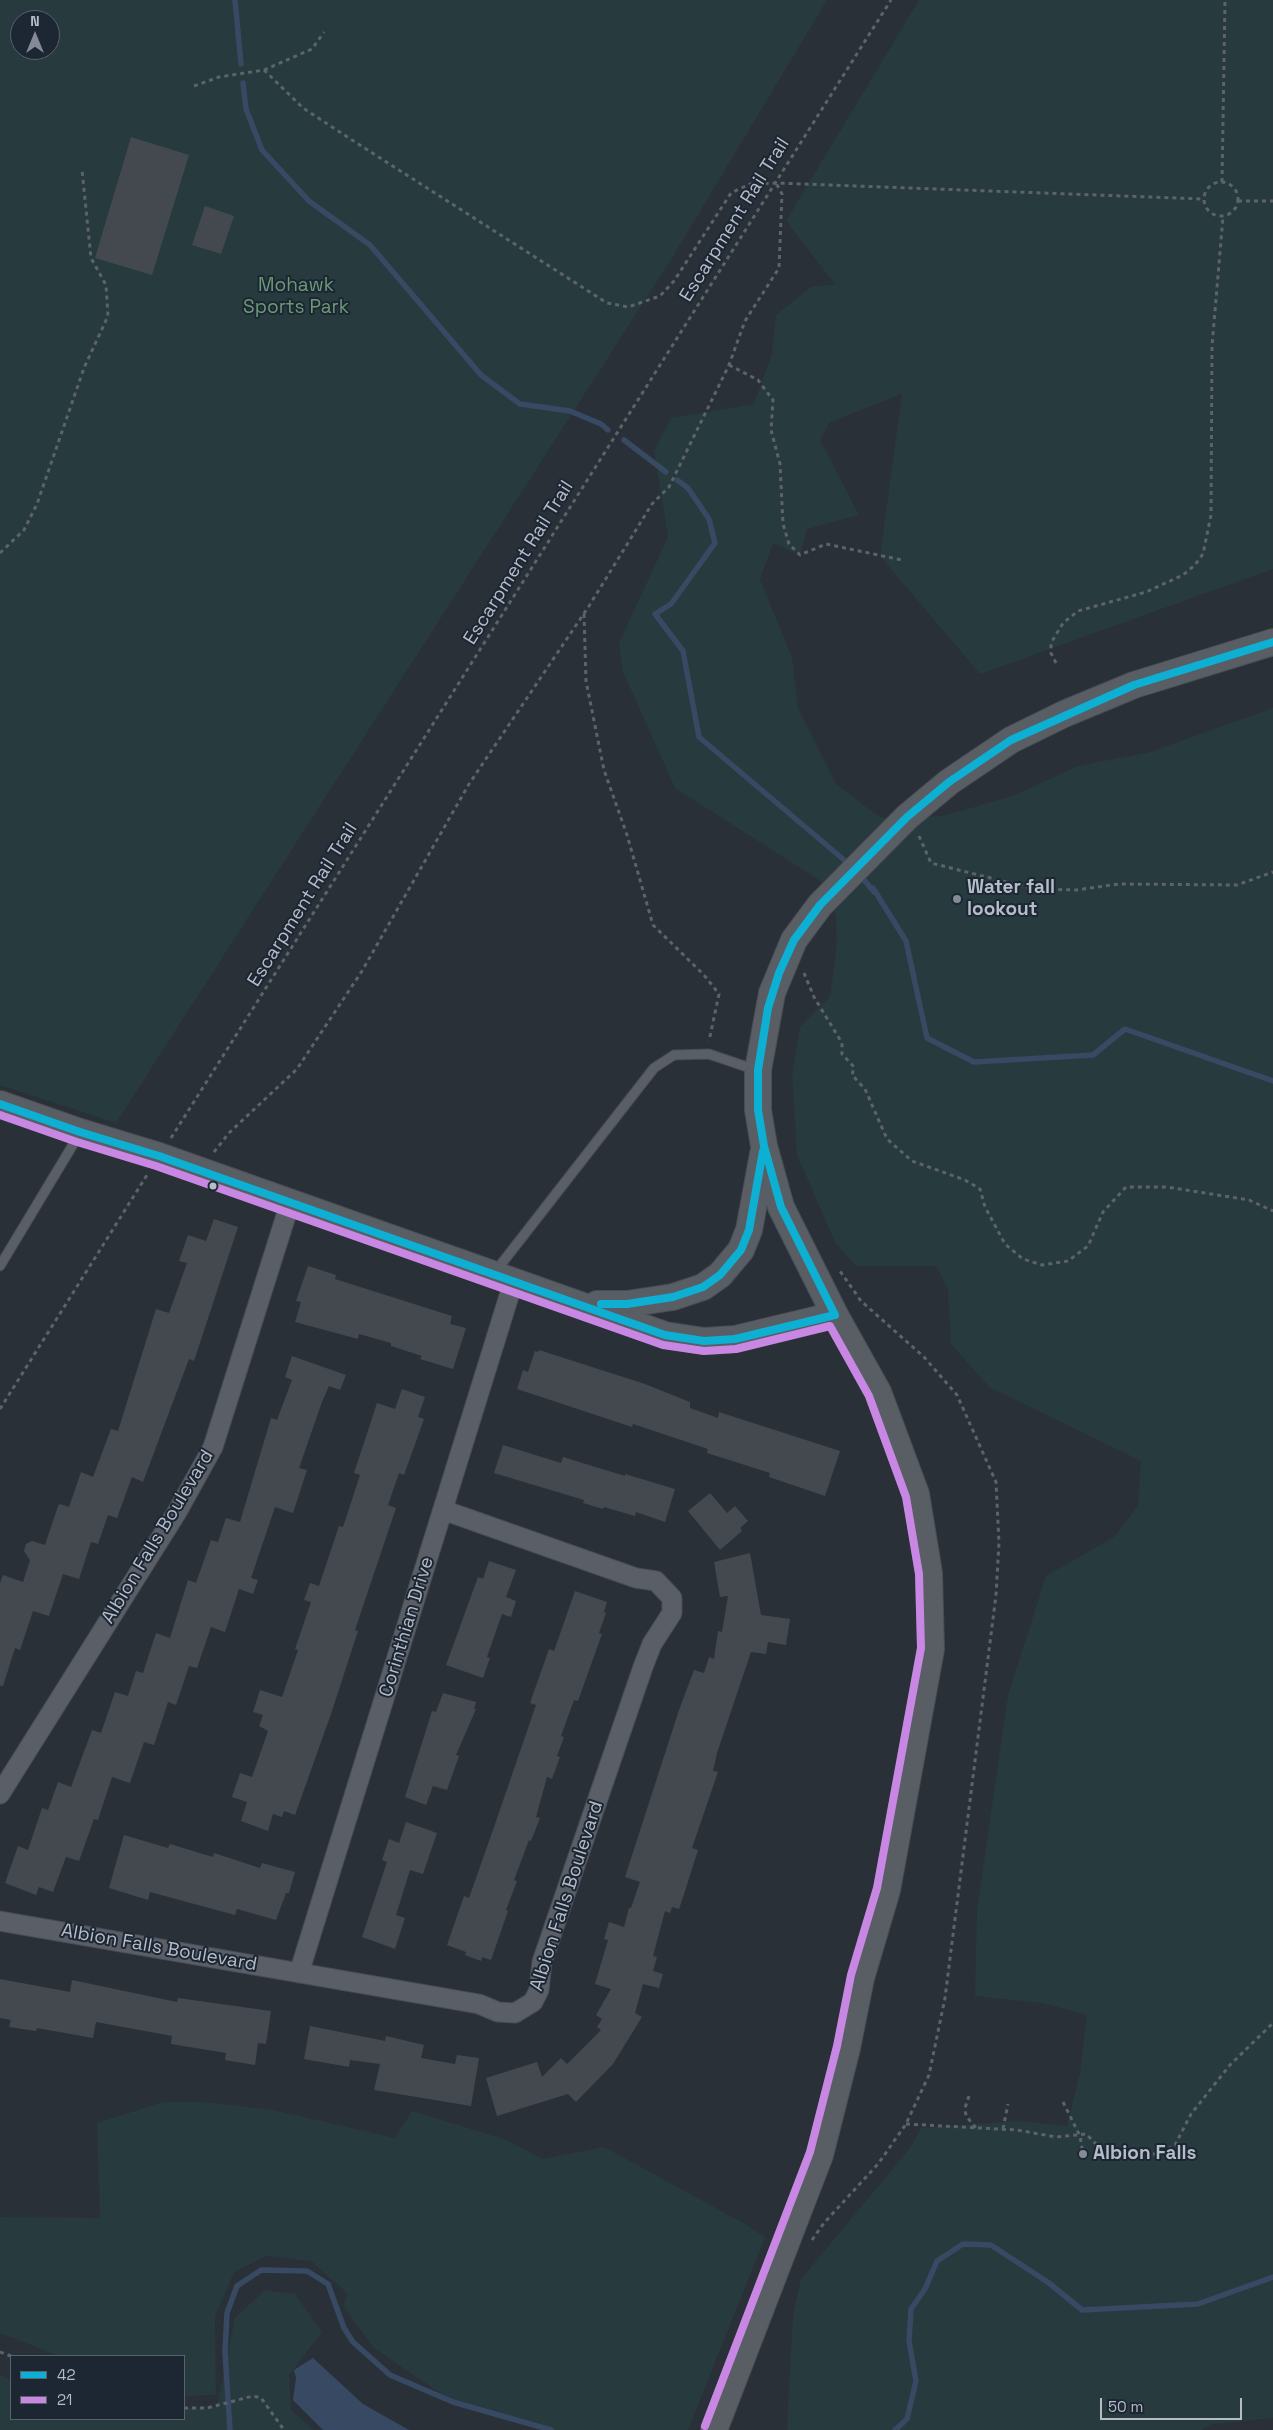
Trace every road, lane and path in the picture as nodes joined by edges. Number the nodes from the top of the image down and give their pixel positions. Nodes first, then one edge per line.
1 (891, 0) edge
2 (1225, 0) edge
3 (324, 32) dead end
4 (264, 70) junction
5 (194, 86) dead end
6 (82, 170) dead end
7 (1222, 182) junction
8 (776, 183) junction
9 (1204, 199) junction
10 (1238, 201) junction
11 (1273, 201) edge
12 (1223, 216) junction
13 (729, 365) junction
14 (0, 553) edge
15 (902, 560) dead end
16 (584, 614) junction
17 (1273, 642) edge
18 (1056, 663) dead end
19 (911, 824) junction
20 (1273, 872) edge
21 (802, 969) dead end
22 (709, 1054) junction
23 (758, 1070) junction
24 (0, 1104) edge
25 (80, 1132) junction
26 (170, 1140) dead end
27 (764, 1146) junction
28 (210, 1158) dead end
29 (151, 1168) dead end
30 (290, 1202) junction
31 (1273, 1211) edge
32 (0, 1266) edge
33 (504, 1276) junction
34 (579, 1304) junction
35 (835, 1315) junction
36 (0, 1409) edge
37 (443, 1510) junction
38 (0, 1794) edge
39 (0, 1921) edge
40 (299, 1973) junction
41 (1273, 2023) edge
42 (970, 2096) dead end
43 (1063, 2102) dead end
44 (1008, 2104) dead end
45 (976, 2128) junction
46 (1003, 2129) junction
47 (1080, 2136) junction
48 (1083, 2154) dead end
49 (808, 2247) dead end
50 (185, 2408) edge
51 (715, 2425) edge
52 (284, 2430) edge

1 - 8 path, Escarpment Rail Trail
2 - 7 path
3 - 4 path
4 - 5 path
4 - 8 path
6 - 14 path
7 - 9 path
7 - 10 path
8 - 9 path
8 - 13 path
8 - 26 path, Escarpment Rail Trail
9 - 12 path
10 - 11 path
10 - 12 path
12 - 18 path
13 - 15 path
13 - 16 path
16 - 22 path
16 - 28 path
17 - 19 main road
19 - 20 path
19 - 23 main road
21 - 31 path
22 - 23 lane
22 - 33 lane
23 - 27 main road
24 - 25 main road
25 - 30 main road
25 - 32 lane
27 - 34 main road
27 - 35 main road
29 - 36 path
30 - 33 main road
30 - 38 street, Albion Falls Boulevard
33 - 34 main road
33 - 37 street, Corinthian Drive
34 - 35 main road
35 - 51 main road
37 - 40 street, Corinthian Drive
37 - 40 street, Albion Falls Boulevard
39 - 40 street, Albion Falls Boulevard
41 - 47 path
42 - 45 path
43 - 47 path
44 - 46 path
45 - 46 path
45 - 49 path
46 - 47 path
47 - 48 path
50 - 52 path

